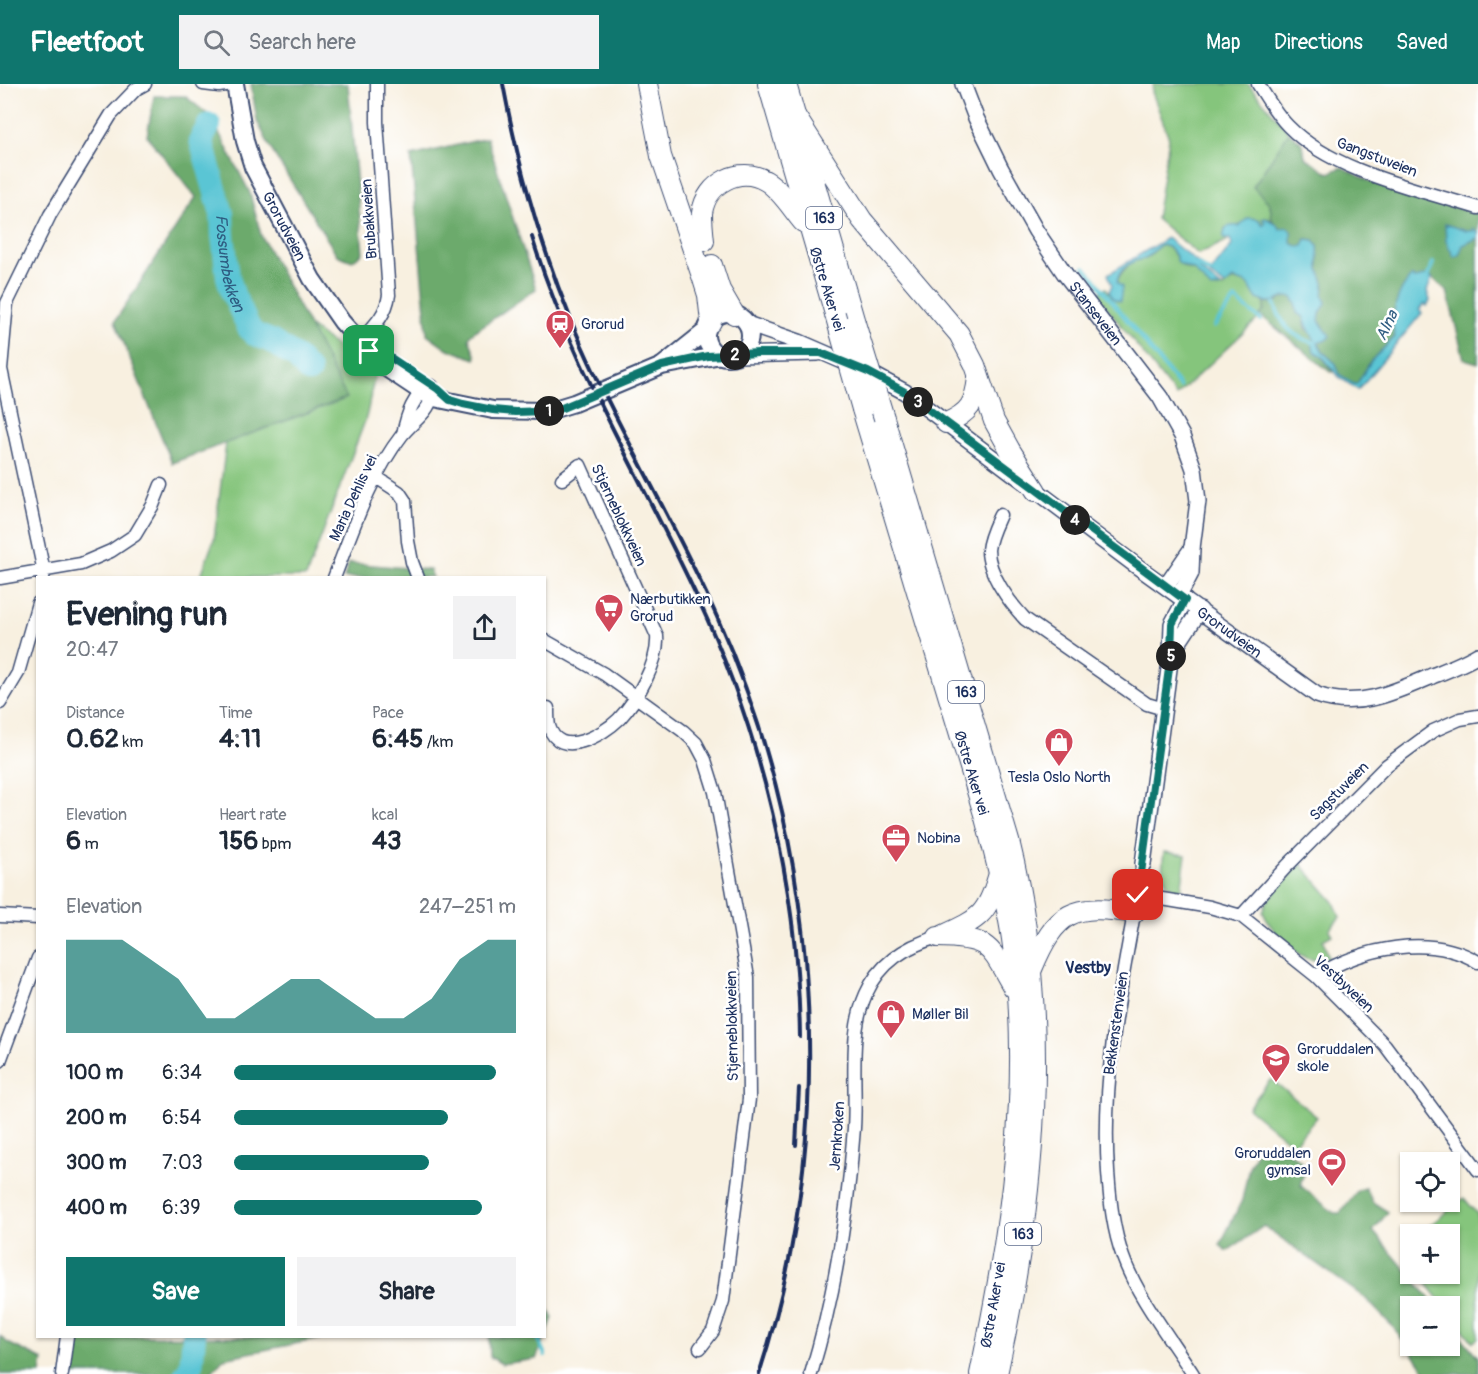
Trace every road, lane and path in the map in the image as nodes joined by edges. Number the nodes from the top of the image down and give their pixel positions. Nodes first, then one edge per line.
1 (145, 84) edge
2 (203, 84) edge
3 (234, 84) edge
4 (377, 84) edge
5 (647, 84) edge
6 (768, 84) edge
7 (786, 84) edge
8 (963, 84) edge
9 (1258, 84) edge
10 (794, 114) junction
11 (655, 120) junction
12 (1478, 208) edge
13 (810, 230) junction
14 (704, 241) junction
15 (3, 303) edge
16 (741, 319) junction
17 (709, 326) junction
18 (364, 346) junction
19 (821, 353) junction
20 (729, 355) junction
21 (662, 366) junction
22 (979, 382) junction
23 (429, 392) junction
24 (946, 423) junction
25 (376, 477) junction
26 (562, 479) dead end
27 (161, 484) dead end
28 (1036, 491) junction
29 (1000, 515) dead end
30 (1192, 548) junction
31 (44, 575) edge
32 (335, 576) edge
33 (417, 576) edge
34 (0, 578) edge
35 (1166, 586) junction
36 (1182, 598) junction
37 (36, 610) edge
38 (1200, 610) junction
39 (546, 641) edge
40 (1171, 654) junction
41 (1478, 655) edge
42 (635, 696) junction
43 (0, 703) edge
44 (548, 708) dead end
45 (1164, 710) junction
46 (1478, 716) edge
47 (1143, 864) joint
48 (999, 874) junction
49 (1136, 904) junction
50 (0, 916) edge
51 (1241, 916) junction
52 (36, 918) edge
53 (938, 937) junction
54 (1478, 962) edge
55 (36, 963) edge
56 (1032, 969) junction
57 (1316, 976) junction
58 (1018, 995) junction
59 (0, 1061) edge
60 (1478, 1170) edge
61 (67, 1338) edge
62 (700, 1348) dead end
63 (62, 1374) edge
64 (810, 1374) edge
65 (980, 1374) edge
66 (997, 1374) edge
67 (1193, 1374) edge

1 - 15 street
2 - 3 street, Grorudveien
3 - 18 main road, Grorudveien
4 - 18 street, Brubakkveien
5 - 11 highway, 163
6 - 13 highway, Østre Aker vei / 163
7 - 10 highway, Østre Aker vei / 163
8 - 30 street, Stanseveien
9 - 12 street, Gangstuveien
10 - 22 highway, 163
10 - 56 highway, Østre Aker vei / 163, bridge
11 - 14 highway, 163
11 - 17 highway, 163
13 - 14 highway, 163
13 - 48 highway, Østre Aker vei / 163, bridge
14 - 16 highway, 163
15 - 31 street
16 - 17 main road
16 - 19 street, Grorudveien
16 - 20 main road
17 - 20 main road
17 - 21 main road, Grorudveien
18 - 23 main road, Grorudveien
19 - 20 street, Grorudveien
19 - 24 street, Grorudveien
20 - 21 main road, Grorudveien
21 - 23 main road, Grorudveien
22 - 24 highway
22 - 28 highway, 163
23 - 25 street, Maria Dehlis vei
24 - 28 street, Grorudveien
25 - 32 street, Maria Dehlis vei
25 - 33 street
26 - 42 street, Stjerneblokkveien
27 - 31 street
28 - 35 street, Grorudveien
29 - 45 street
30 - 35 street, Stanseveien
30 - 36 street, Stanseveien
31 - 34 street
35 - 36 street, Grorudveien
36 - 38 street, Grorudveien
36 - 40 street, Bekkenstenveien
37 - 43 street
38 - 40 street, Bekkenstenveien
38 - 41 street, Grorudveien
39 - 42 street, Stjerneblokkveien
40 - 45 street, Bekkenstenveien
42 - 44 street
42 - 62 street, Stjerneblokkveien
45 - 47 street, Bekkenstenveien
46 - 51 street, Sagstuveien
47 - 49 street, Bekkenstenveien
48 - 53 highway
48 - 58 highway, Østre Aker vei / 163
49 - 51 street, Vestbyveien
49 - 56 highway
49 - 67 street, Bekkenstenveien
50 - 52 street
51 - 57 street, Vestbyveien
53 - 58 highway
53 - 64 street, Jernkroken
54 - 57 street
55 - 59 street
56 - 66 highway, Østre Aker vei / 163
57 - 60 street, Vestbyveien
58 - 65 highway, Østre Aker vei / 163
61 - 63 street

